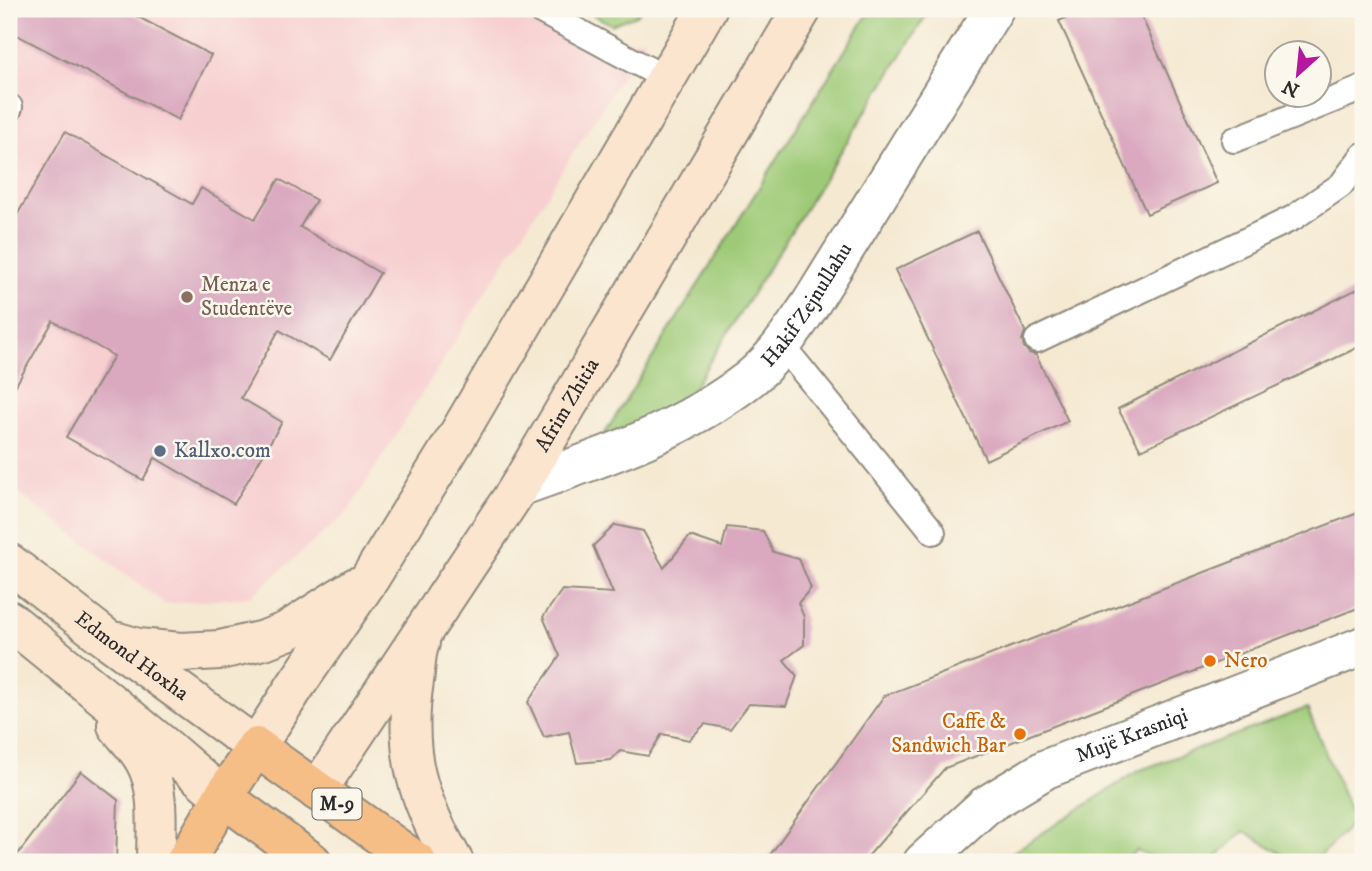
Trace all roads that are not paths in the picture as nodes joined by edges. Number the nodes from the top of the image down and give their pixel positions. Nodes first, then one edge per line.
1 (537, 9) edge
2 (707, 9) edge
3 (802, 9) edge
4 (994, 9) edge
5 (665, 78) junction
6 (1363, 88) edge
7 (1234, 140) dead end
8 (1363, 155) edge
9 (1037, 340) dead end
10 (782, 345) junction
11 (519, 487) junction
12 (933, 532) dead end
13 (9, 564) edge
14 (370, 578) junction
15 (9, 620) edge
16 (428, 622) junction
17 (106, 638) junction
18 (1363, 646) edge
19 (81, 679) junction
20 (256, 747) junction
21 (317, 791) junction
22 (223, 797) junction
23 (289, 855) edge
24 (156, 862) edge
25 (185, 862) edge
26 (416, 862) edge
27 (454, 862) edge
28 (923, 862) edge

1 - 5 lane
2 - 5 main road
3 - 11 main road, Afrim Zhitia
4 - 10 street, Hakif Zejnullahu
5 - 14 main road
6 - 7 lane
8 - 9 lane
10 - 11 street, Hakif Zejnullahu
10 - 12 lane
11 - 16 main road, Afrim Zhitia
13 - 17 main road, Edmond Hoxha
14 - 17 main road
14 - 20 main road
15 - 19 main road
16 - 21 main road, Afrim Zhitia
16 - 27 main road
17 - 20 main road, Edmond Hoxha
18 - 28 street, Mujë Krasniqi
19 - 22 main road
19 - 24 main road
20 - 21 main road, M-9
20 - 22 main road
21 - 23 main road, M-9
21 - 26 main road, M-9
22 - 23 main road, M-9
22 - 25 main road

